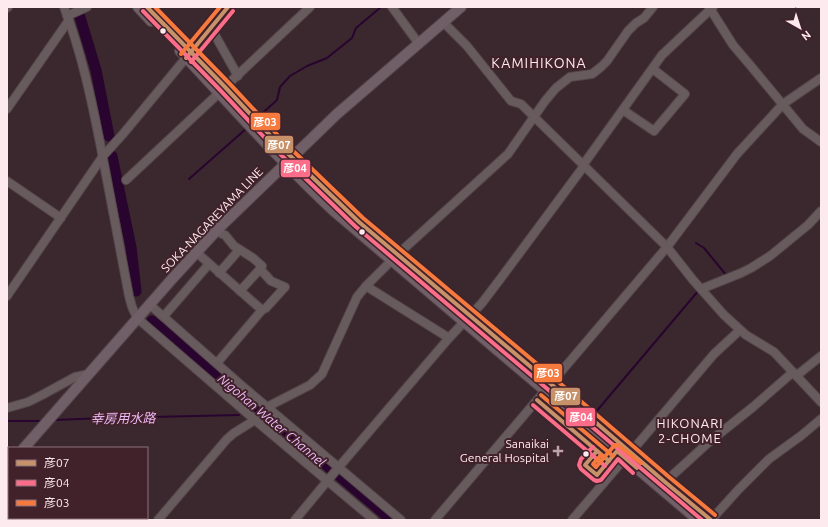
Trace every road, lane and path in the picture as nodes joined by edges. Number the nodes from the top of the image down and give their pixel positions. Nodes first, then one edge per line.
1 (64, 7) edge
2 (86, 7) edge
3 (138, 7) edge
4 (147, 7) edge
5 (228, 7) edge
6 (310, 7) edge
7 (392, 7) edge
8 (461, 7) edge
9 (653, 7) edge
10 (711, 8) edge
11 (68, 18) junction
12 (444, 22) junction
13 (211, 28) junction
14 (418, 44) junction
15 (188, 55) junction
16 (652, 69) junction
17 (238, 76) junction
18 (821, 78) edge
19 (222, 90) junction
20 (783, 104) junction
21 (7, 109) edge
22 (623, 110) junction
23 (534, 117) junction
24 (821, 142) edge
25 (103, 156) junction
26 (289, 161) junction
27 (584, 166) junction
28 (126, 180) dead end
29 (7, 181) edge
30 (821, 211) edge
31 (61, 218) junction
32 (218, 230) junction
33 (667, 247) junction
34 (239, 250) junction
35 (196, 252) junction
36 (395, 258) junction
37 (209, 264) junction
38 (260, 269) junction
39 (219, 273) junction
40 (366, 286) junction
41 (701, 289) junction
42 (240, 291) junction
43 (7, 296) edge
44 (150, 308) junction
45 (262, 310) junction
46 (164, 316) junction
47 (137, 318) junction
48 (467, 319) junction
49 (740, 330) junction
50 (449, 338) junction
51 (192, 348) dead end
52 (821, 356) edge
53 (217, 363) junction
54 (89, 374) junction
55 (794, 374) junction
56 (548, 387) junction
57 (821, 402) edge
58 (267, 407) junction
59 (7, 408) edge
60 (258, 417) junction
61 (821, 418) edge
62 (25, 447) edge
63 (628, 455) junction
64 (336, 471) junction
65 (328, 481) junction
66 (665, 482) junction
67 (158, 520) edge
68 (295, 520) edge
69 (374, 520) edge
70 (401, 520) edge
71 (435, 520) edge
72 (572, 520) edge
73 (698, 520) edge
74 (712, 520) edge

1 - 11 street
2 - 11 street
3 - 15 main road
4 - 15 main road
5 - 13 street
6 - 17 street
7 - 14 street
8 - 12 main road, SOKA-NAGAREYAMA LINE
9 - 23 street
10 - 16 street
10 - 20 street
11 - 21 street
11 - 25 street
12 - 14 main road, SOKA-NAGAREYAMA LINE
12 - 23 street
13 - 15 street
13 - 17 street
14 - 26 main road, SOKA-NAGAREYAMA LINE
15 - 19 main road
15 - 25 street
16 - 22 street
16 - 22 street
17 - 19 street
18 - 20 street
19 - 26 main road
19 - 28 street
20 - 24 street
20 - 33 street
22 - 27 street
23 - 27 street
23 - 36 street
25 - 31 street
25 - 47 street
26 - 32 main road, SOKA-NAGAREYAMA LINE
26 - 36 main road
27 - 33 street
27 - 48 street
29 - 31 street
30 - 41 street
31 - 43 street
32 - 34 street
32 - 35 main road, SOKA-NAGAREYAMA LINE
33 - 41 street
33 - 56 street
34 - 38 street
34 - 39 street
35 - 37 street
35 - 44 main road, SOKA-NAGAREYAMA LINE
36 - 40 street
36 - 48 main road
37 - 39 street
37 - 46 street
38 - 42 street
38 - 45 street
39 - 42 street
40 - 50 street
40 - 58 street
41 - 49 street
42 - 45 street
44 - 46 street
44 - 47 main road, SOKA-NAGAREYAMA LINE
44 - 51 street
45 - 53 street
46 - 53 street
47 - 54 main road, SOKA-NAGAREYAMA LINE
47 - 60 street
48 - 50 street
48 - 56 main road
49 - 55 street
49 - 63 street
50 - 64 street
52 - 55 street
53 - 58 street
54 - 59 street
54 - 62 main road, SOKA-NAGAREYAMA LINE
55 - 57 street
55 - 66 street
56 - 63 main road
56 - 71 street
58 - 60 street
58 - 64 street
60 - 65 street
60 - 67 street
61 - 74 street
63 - 66 main road
63 - 72 street
63 - 73 main road
64 - 65 street
64 - 70 street
65 - 68 street
65 - 69 street
66 - 74 main road

